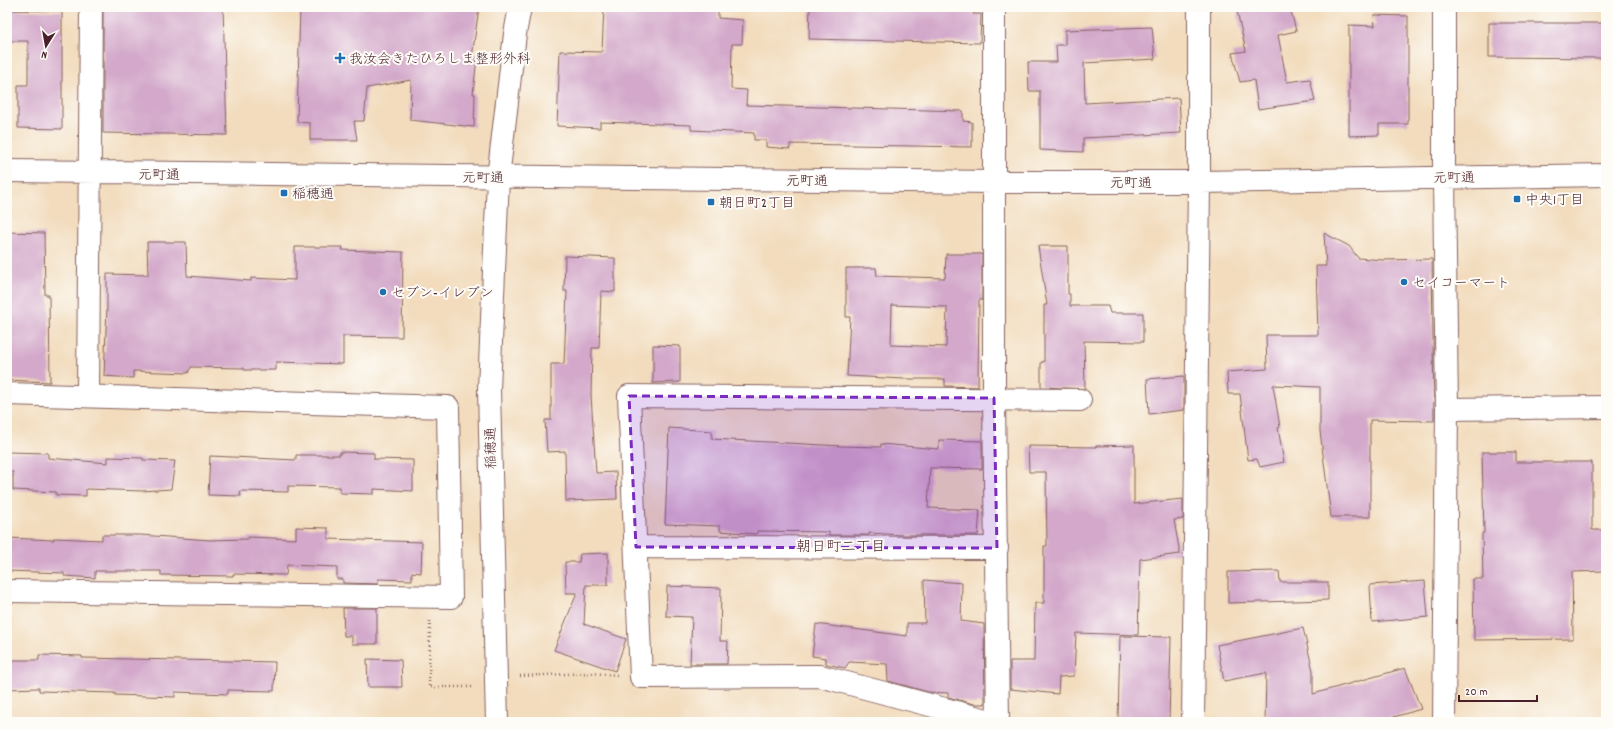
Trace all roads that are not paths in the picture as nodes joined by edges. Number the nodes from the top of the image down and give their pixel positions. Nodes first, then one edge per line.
1 (91, 7) edge
2 (520, 7) edge
3 (994, 7) edge
4 (1199, 7) edge
5 (1444, 7) edge
6 (7, 171) edge
7 (90, 173) junction
8 (1606, 175) edge
9 (1444, 177) junction
10 (498, 178) junction
11 (994, 182) junction
12 (1199, 182) junction
13 (7, 394) edge
14 (88, 396) junction
15 (994, 398) junction
16 (1080, 400) dead end
17 (1606, 407) edge
18 (1447, 409) junction
19 (636, 547) junction
20 (997, 548) junction
21 (7, 591) edge
22 (497, 722) edge
23 (994, 722) edge
24 (998, 722) edge
25 (1193, 722) edge
26 (1444, 722) edge

1 - 7 street
2 - 10 street, 稲穂通
3 - 11 street
4 - 12 street
5 - 9 street
6 - 7 street, 元町通
7 - 10 street, 元町通
7 - 14 street
8 - 9 street, 元町通
9 - 12 street, 元町通
9 - 18 street
10 - 11 street, 元町通
10 - 22 street, 稲穂通
11 - 12 street, 元町通
11 - 15 street
12 - 25 street
13 - 14 street
14 - 21 street
15 - 16 street
15 - 19 street
15 - 20 street
17 - 18 street
18 - 26 street
19 - 20 street
19 - 23 street
20 - 24 street

